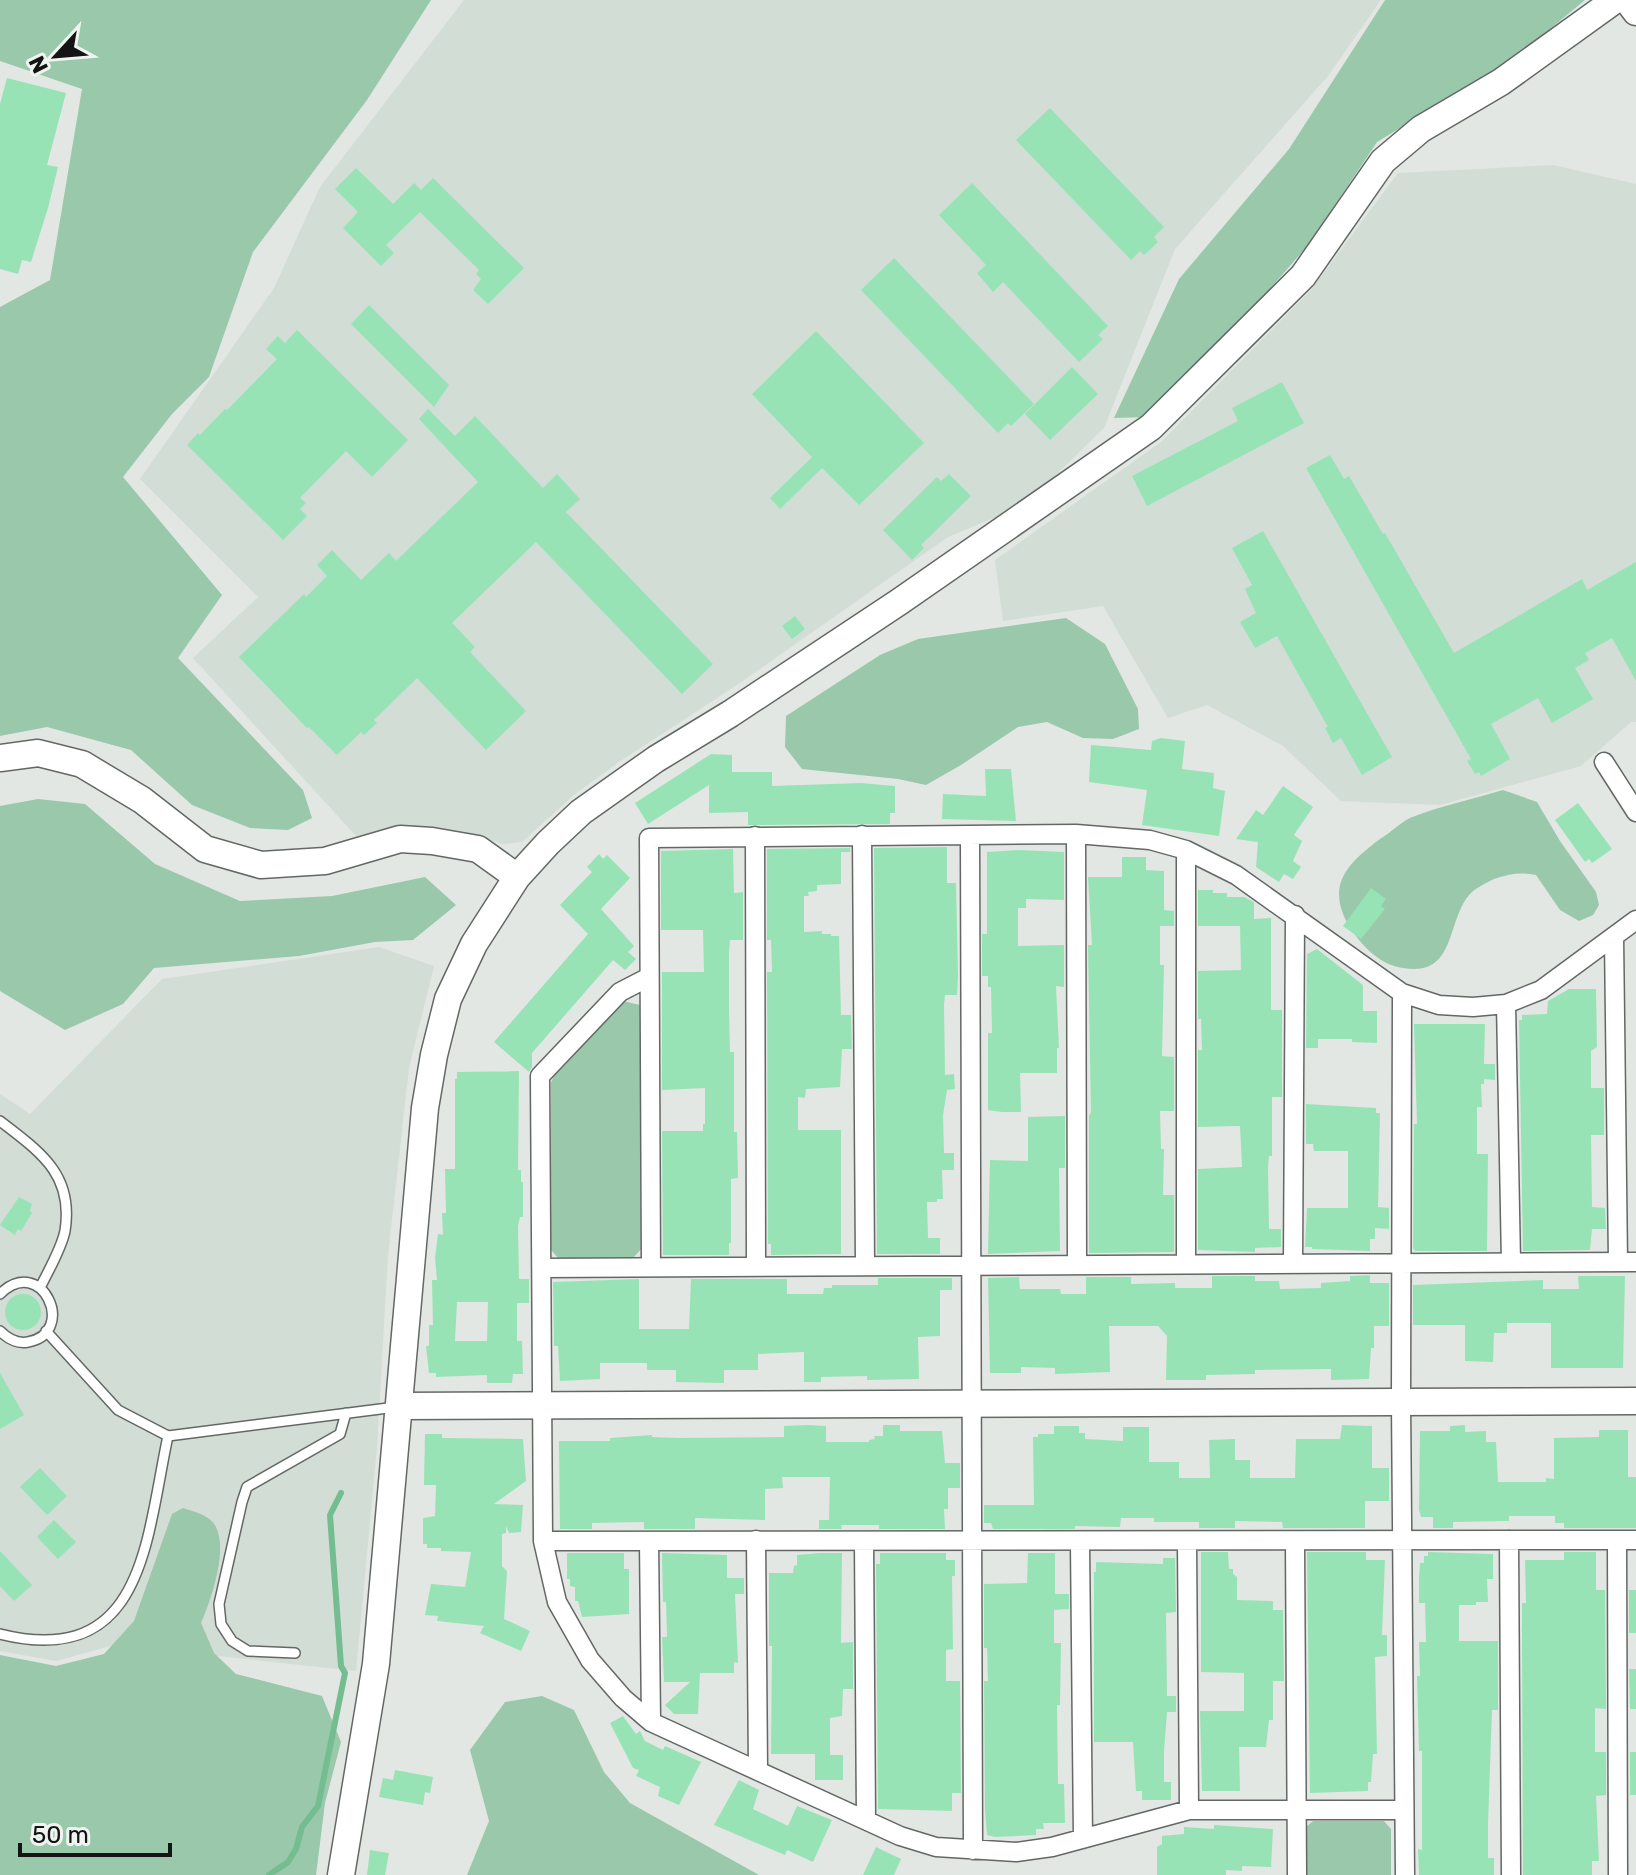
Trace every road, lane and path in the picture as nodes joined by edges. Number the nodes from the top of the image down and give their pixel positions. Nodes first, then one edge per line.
1 (1615, 0) edge
2 (1627, 0) edge
3 (1636, 12) edge
4 (0, 758) edge
5 (1604, 762) dead end
6 (1636, 812) edge
7 (1076, 834) junction
8 (862, 835) junction
9 (970, 835) junction
10 (755, 836) junction
11 (1186, 850) junction
12 (517, 877) junction
13 (1295, 915) junction
14 (1636, 920) edge
15 (1614, 937) junction
16 (649, 977) junction
17 (1402, 993) junction
18 (1506, 1004) junction
19 (0, 1121) edge
20 (1511, 1262) junction
21 (1627, 1262) edge
22 (1293, 1263) junction
23 (1401, 1263) junction
24 (865, 1264) junction
25 (971, 1264) junction
26 (1077, 1264) junction
27 (1186, 1264) junction
28 (756, 1265) junction
29 (651, 1266) junction
30 (542, 1268) junction
31 (40, 1288) junction
32 (1, 1291) edge
33 (0, 1331) edge
34 (46, 1331) junction
35 (1636, 1401) edge
36 (1401, 1402) junction
37 (972, 1403) junction
38 (543, 1405) junction
39 (400, 1406) junction
40 (346, 1413) junction
41 (168, 1436) junction
42 (756, 1540) junction
43 (1509, 1540) junction
44 (1627, 1540) edge
45 (543, 1541) junction
46 (649, 1541) junction
47 (1403, 1541) junction
48 (864, 1542) junction
49 (970, 1542) junction
50 (1187, 1542) junction
51 (1295, 1542) junction
52 (1080, 1543) junction
53 (0, 1634) edge
54 (295, 1653) dead end
55 (651, 1722) junction
56 (758, 1770) junction
57 (1189, 1810) junction
58 (1296, 1810) junction
59 (1404, 1810) junction
60 (866, 1819) junction
61 (1083, 1839) junction
62 (973, 1850) junction
63 (341, 1875) edge
64 (1297, 1875) edge
65 (1405, 1875) edge
66 (1511, 1875) edge
67 (1618, 1875) edge

1 - 12 street
2 - 3 street
4 - 12 street
5 - 6 street
7 - 9 street
7 - 11 street
7 - 26 street
8 - 9 street
8 - 10 street
8 - 24 street
9 - 25 street
10 - 16 street
10 - 28 street
11 - 13 street
11 - 27 street
12 - 39 street
13 - 17 street
13 - 22 street
14 - 15 street
15 - 18 street
15 - 21 street
16 - 29 street
16 - 30 street
17 - 18 street
17 - 23 street
18 - 20 street
19 - 31 lane
20 - 21 street
20 - 23 street
22 - 23 street
22 - 27 street
23 - 36 street
24 - 25 street
24 - 28 street
25 - 26 street
25 - 37 street
26 - 27 street
28 - 29 street
29 - 30 street
30 - 38 street
31 - 32 lane
31 - 34 lane
33 - 34 lane
34 - 41 lane
35 - 36 street
36 - 37 street
36 - 47 street
37 - 38 street
37 - 49 street
38 - 39 street
38 - 45 street
39 - 40 lane
39 - 63 street
40 - 41 lane
40 - 54 lane
41 - 53 lane
42 - 46 street
42 - 48 street
42 - 56 street
43 - 44 street
43 - 47 street
43 - 66 street
44 - 67 street
45 - 46 street
45 - 55 street
46 - 55 street
47 - 51 street
47 - 59 street
48 - 49 street
48 - 60 street
49 - 52 street
49 - 62 street
50 - 51 street
50 - 52 street
50 - 57 street
51 - 58 street
52 - 61 street
55 - 56 street
56 - 60 street
57 - 58 street
57 - 61 street
58 - 59 street
58 - 64 street
59 - 65 street
60 - 62 street
61 - 62 street

